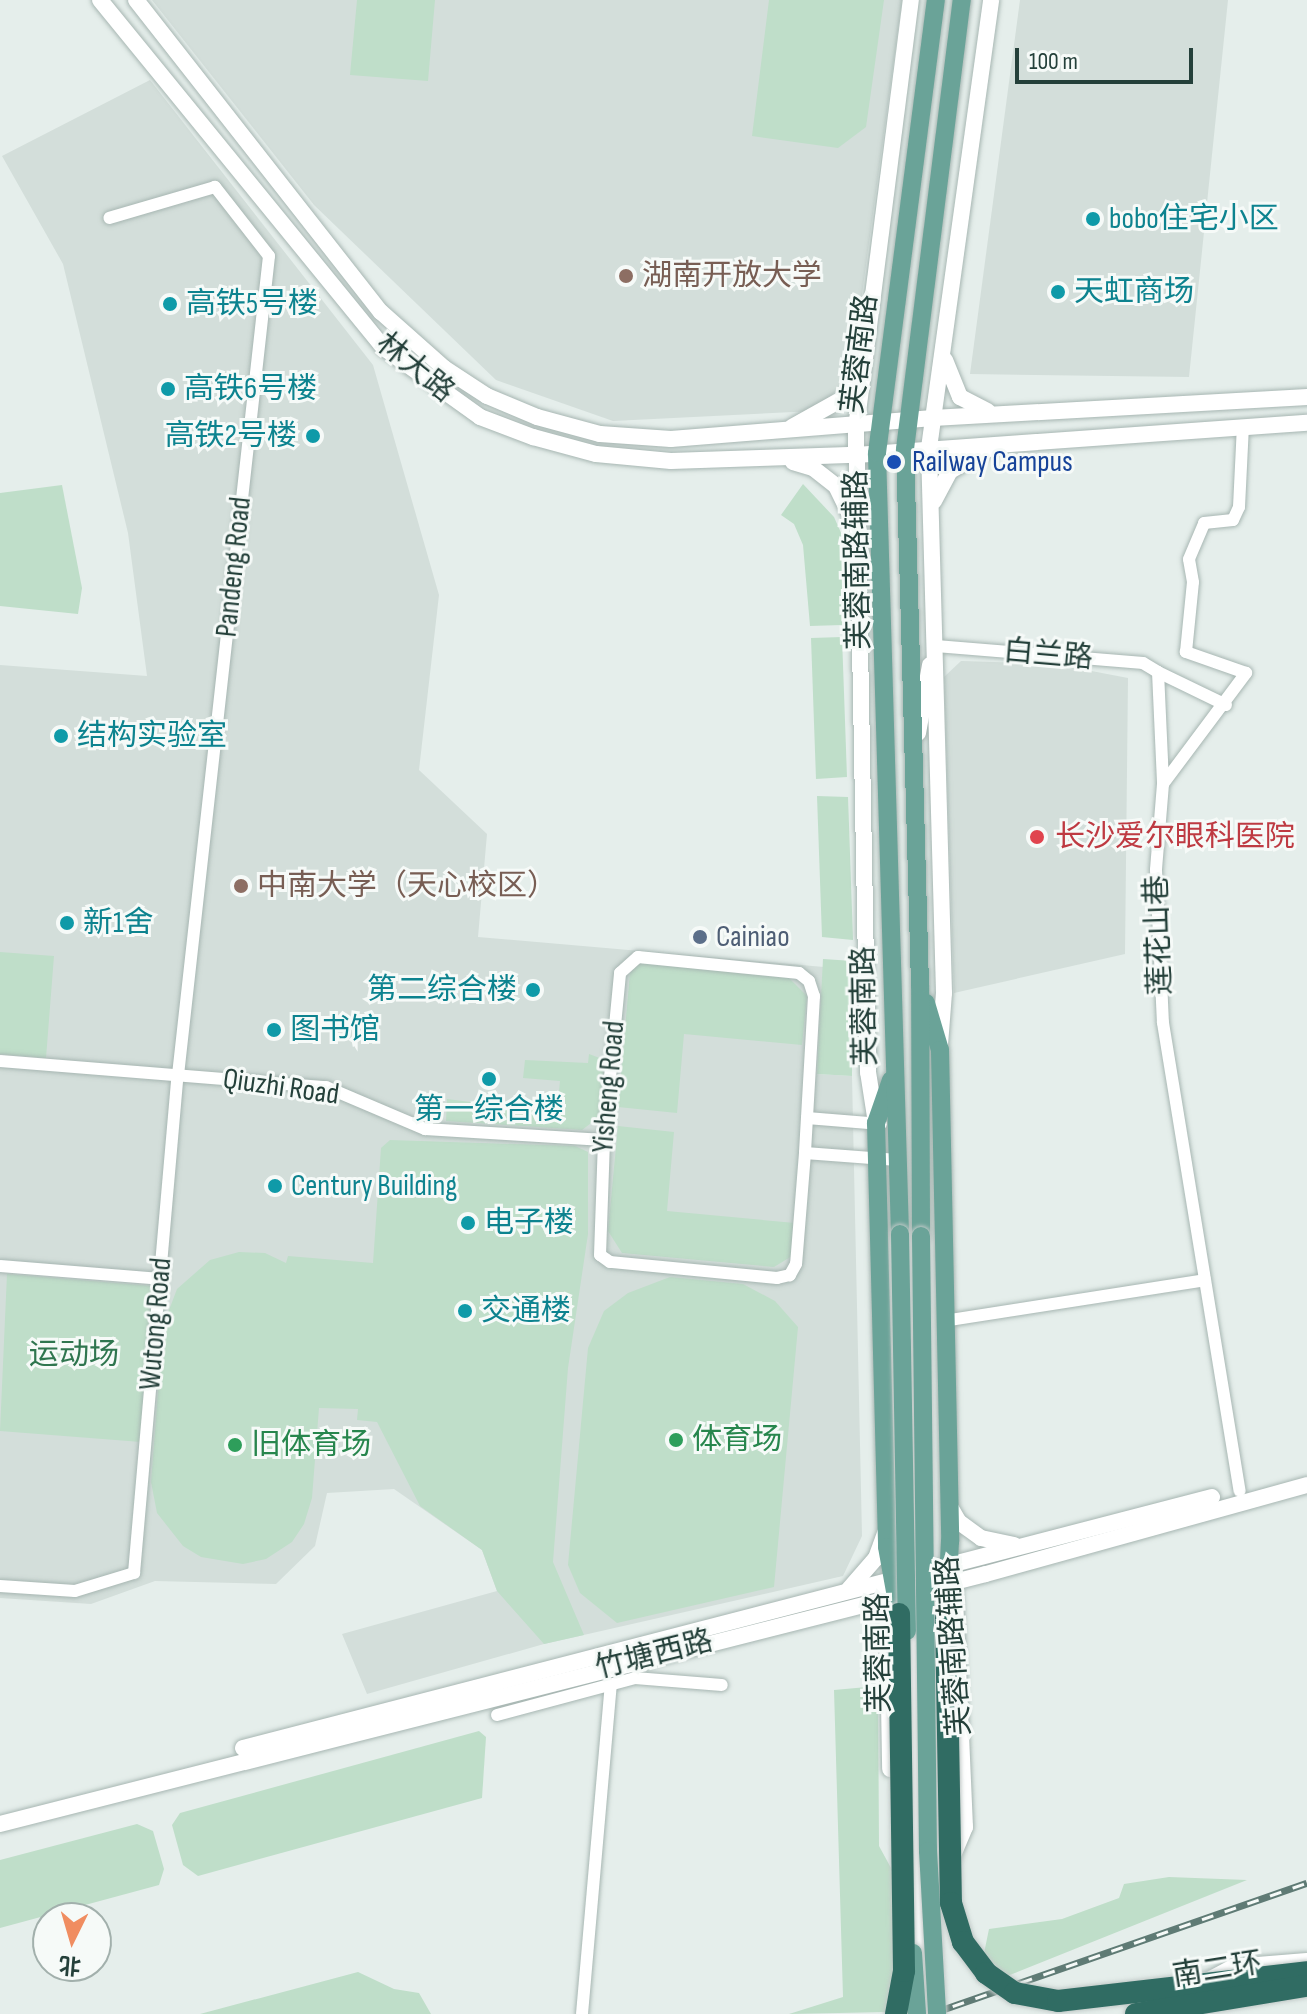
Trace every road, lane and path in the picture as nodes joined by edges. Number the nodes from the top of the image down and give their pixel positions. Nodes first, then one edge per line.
1 (100, 0) edge
2 (136, 0) edge
3 (911, 0) edge
4 (936, 0) edge
5 (962, 0) edge
6 (991, 0) edge
7 (109, 218) dead end
8 (943, 349) junction
9 (862, 374) junction
10 (1307, 397) edge
11 (1005, 414) junction
12 (933, 418) junction
13 (906, 420) junction
14 (1307, 423) edge
15 (879, 424) junction
16 (1243, 426) junction
17 (856, 428) junction
18 (778, 433) junction
19 (1001, 444) junction
20 (929, 448) junction
21 (905, 449) junction
22 (877, 453) junction
23 (856, 455) junction
24 (780, 458) junction
25 (931, 514) junction
26 (855, 525) junction
27 (936, 639) junction
28 (1158, 672) junction
29 (1226, 705) junction
30 (913, 759) junction
31 (1163, 784) junction
32 (920, 985) junction
33 (940, 1050) junction
34 (0, 1061) edge
35 (895, 1070) junction
36 (178, 1075) junction
37 (807, 1118) junction
38 (876, 1123) junction
39 (897, 1125) junction
40 (604, 1140) junction
41 (805, 1153) junction
42 (877, 1158) junction
43 (898, 1160) junction
44 (0, 1266) edge
45 (160, 1279) junction
46 (1205, 1280) junction
47 (944, 1321) junction
48 (1307, 1474) edge
49 (1307, 1485) edge
50 (1240, 1491) junction
51 (949, 1504) junction
52 (887, 1519) junction
53 (1027, 1545) junction
54 (948, 1578) junction
55 (0, 1586) edge
56 (894, 1594) junction
57 (843, 1601) junction
58 (946, 1619) joint
59 (611, 1685) junction
60 (722, 1685) dead end
61 (497, 1715) dead end
62 (0, 1812) edge
63 (0, 1824) edge
64 (916, 1888) junction
65 (924, 1906) junction
66 (1307, 1961) edge
67 (1307, 1972) edge
68 (1307, 1985) edge
69 (925, 1988) junction
70 (582, 2014) edge
71 (896, 2014) edge
72 (917, 2014) edge
73 (924, 2014) edge
74 (937, 2014) edge
75 (1136, 2014) edge
76 (1194, 2014) edge

1 - 24 main road, 林大路
2 - 18 main road
3 - 9 main road, 芙蓉南路辅路
4 - 15 main road, 芙蓉南路
5 - 13 main road, 芙蓉南路
6 - 8 main road
7 - 36 street, Pandeng Road
8 - 11 main road
8 - 12 main road
9 - 17 main road, 芙蓉南路辅路
9 - 18 main road
10 - 11 main road
11 - 12 main road
12 - 13 main road
12 - 20 main road
13 - 15 main road
13 - 21 main road, 芙蓉南路
14 - 16 main road, 林大路
15 - 17 main road
15 - 22 main road, 芙蓉南路
16 - 19 main road, 林大路
16 - 29 street
17 - 18 main road
17 - 23 main road, 芙蓉南路辅路
19 - 20 main road, 林大路
19 - 25 main road
20 - 21 main road, 林大路
20 - 25 main road
21 - 22 main road, 林大路
21 - 30 main road, 芙蓉南路
22 - 23 main road, 林大路
22 - 35 main road, 芙蓉南路
23 - 24 main road, 林大路
23 - 26 main road, 芙蓉南路辅路
24 - 26 main road
25 - 27 main road
26 - 38 main road, 芙蓉南路辅路
27 - 28 street, 白兰路
27 - 30 main road
27 - 33 main road
28 - 29 street, 白兰路
28 - 31 street, 莲花山巷
29 - 31 street
30 - 32 main road, 芙蓉南路
31 - 46 street, 莲花山巷
32 - 33 main road
32 - 74 main road, 芙蓉南路, bridge
33 - 47 main road
34 - 36 street, Qiuzhi Road
35 - 38 main road
35 - 39 main road, 芙蓉南路
36 - 40 street, Qiuzhi Road
36 - 45 street, Wutong Road
37 - 38 street
37 - 40 street, Yisheng Road
37 - 41 street, Yisheng Road
38 - 39 street
38 - 42 main road
39 - 43 main road, 芙蓉南路
40 - 41 street, Yisheng Road
41 - 42 street
42 - 43 street
42 - 52 main road
43 - 72 main road, 芙蓉南路, bridge
44 - 45 street
45 - 55 street, Wutong Road
46 - 47 street
46 - 50 street, 莲花山巷
47 - 51 main road
48 - 50 main road, 竹塘西路
49 - 54 main road, 竹塘西路
50 - 53 main road, 竹塘西路
51 - 53 main road
51 - 54 main road
52 - 56 main road
52 - 57 main road
53 - 54 main road, 竹塘西路
54 - 56 main road, 竹塘西路
54 - 58 main road
54 - 65 main road, 芙蓉南路辅路
54 - 65 main road, 芙蓉南路辅路
56 - 57 main road, 竹塘西路
56 - 64 main road, 芙蓉南路辅路
56 - 64 main road, 芙蓉南路辅路
56 - 71 highway, bridge
57 - 62 main road, 竹塘西路
57 - 63 main road, 竹塘西路
58 - 67 highway, bridge
59 - 60 street
59 - 61 street
59 - 70 street
64 - 69 main road, 芙蓉南路辅路
65 - 69 main road, 芙蓉南路辅路
66 - 76 main road
68 - 75 highway, 南二环, bridge
69 - 73 main road, 芙蓉南路辅路

